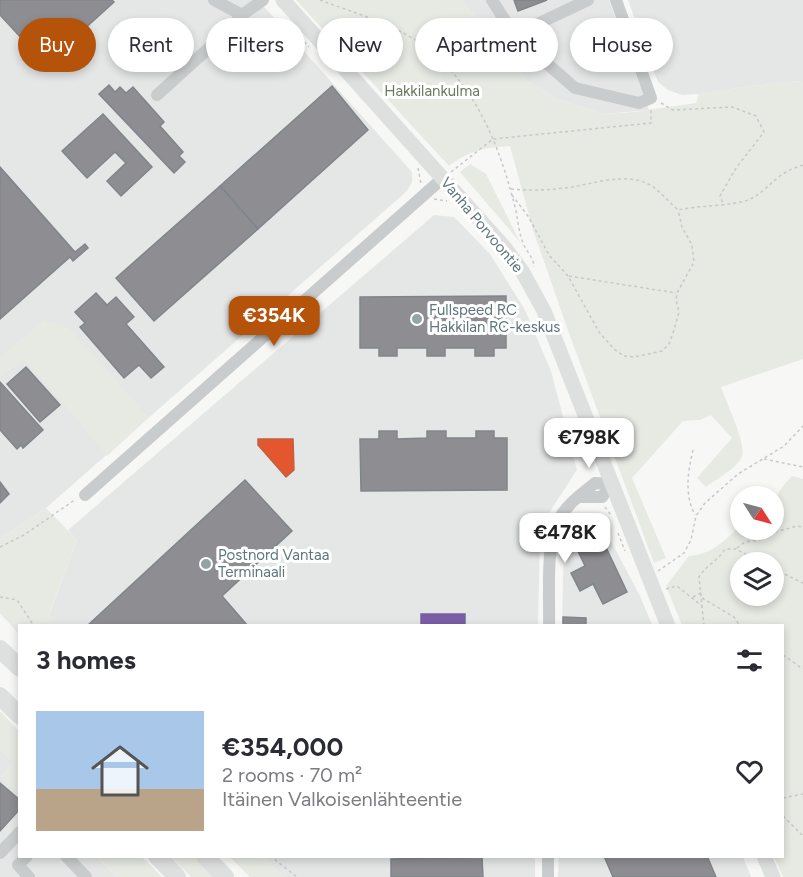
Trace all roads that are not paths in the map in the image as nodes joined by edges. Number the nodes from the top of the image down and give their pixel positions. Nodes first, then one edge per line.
1 (214, 0) edge
2 (263, 0) edge
3 (283, 0) edge
4 (492, 0) edge
5 (588, 0) edge
6 (615, 0) edge
7 (242, 15) junction
8 (503, 18) edge
9 (550, 18) edge
10 (557, 72) edge
11 (157, 94) dead end
12 (443, 178) junction
13 (611, 484) junction
14 (85, 495) road end
15 (549, 624) edge
16 (667, 624) edge
17 (0, 649) edge
18 (18, 666) edge
19 (0, 696) edge
20 (18, 714) edge
21 (18, 834) edge
22 (0, 853) edge
23 (25, 858) edge
24 (67, 858) edge
25 (159, 858) edge
26 (207, 858) edge
27 (548, 858) edge
28 (765, 858) edge
29 (77, 874) edge
30 (29, 877) edge
31 (177, 877) edge
32 (225, 877) edge
33 (548, 877) edge
34 (772, 877) edge

1 - 7 street
2 - 7 street
3 - 12 main road, Vanha Porvoontie
4 - 8 street
5 - 9 street
6 - 10 street
7 - 11 street
12 - 13 main road, Vanha Porvoontie
12 - 14 street
13 - 15 street
13 - 16 main road, Vanha Porvoontie
17 - 18 highway
19 - 20 highway
21 - 22 street
23 - 30 street
24 - 29 street
25 - 31 highway
26 - 32 highway
27 - 33 street
28 - 34 main road

